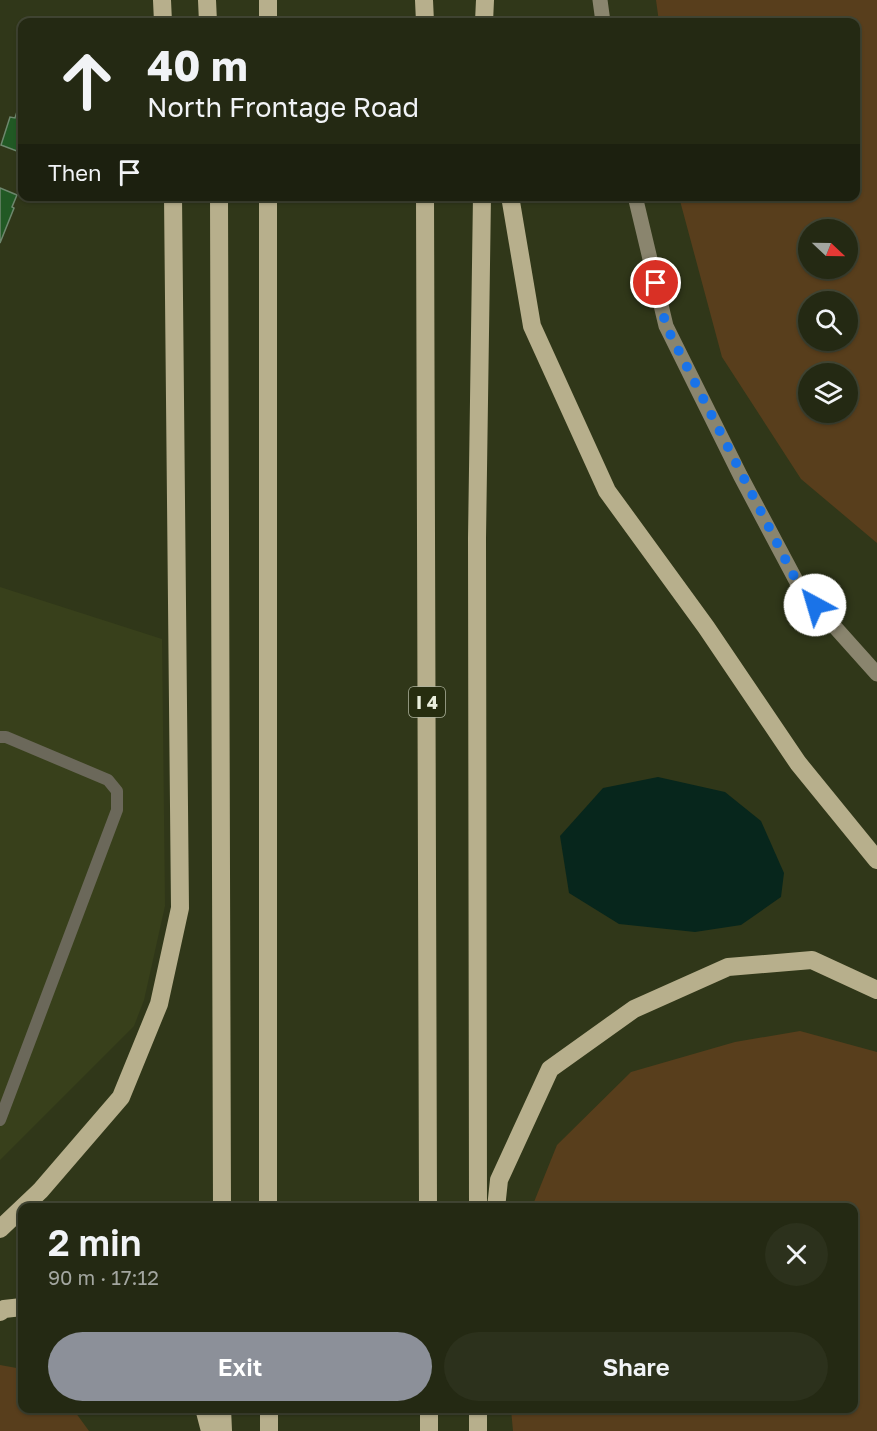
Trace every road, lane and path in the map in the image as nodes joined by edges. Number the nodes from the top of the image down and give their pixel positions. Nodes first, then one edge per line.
1 (162, 0) edge
2 (207, 0) edge
3 (268, 0) edge
4 (424, 0) edge
5 (600, 0) edge
6 (163, 18) edge
7 (208, 18) edge
8 (268, 18) edge
9 (424, 18) edge
10 (602, 18) edge
11 (173, 201) edge
12 (219, 201) edge
13 (268, 201) edge
14 (425, 201) edge
15 (482, 201) edge
16 (511, 201) edge
17 (636, 201) edge
18 (877, 674) edge
19 (0, 737) edge
20 (877, 860) edge
21 (877, 990) edge
22 (0, 1120) edge
23 (27, 1203) edge
24 (222, 1203) edge
25 (268, 1203) edge
26 (428, 1203) edge
27 (478, 1203) edge
28 (497, 1203) edge
29 (18, 1212) edge
30 (0, 1229) edge
31 (18, 1307) edge
32 (0, 1312) edge
33 (205, 1413) edge
34 (222, 1413) edge
35 (269, 1413) edge
36 (429, 1413) edge
37 (478, 1413) edge
38 (210, 1431) edge
39 (223, 1431) edge
40 (269, 1431) edge
41 (429, 1431) edge
42 (478, 1431) edge

1 - 6 highway
2 - 7 highway
3 - 8 highway
4 - 9 highway
5 - 10 street
11 - 23 highway
12 - 24 highway
13 - 25 highway
14 - 26 highway, I 4
15 - 27 highway
16 - 20 highway
17 - 18 street
19 - 22 lane
21 - 28 highway
29 - 30 highway
31 - 32 highway
33 - 38 highway
34 - 39 highway
35 - 40 highway
36 - 41 highway
37 - 42 highway

